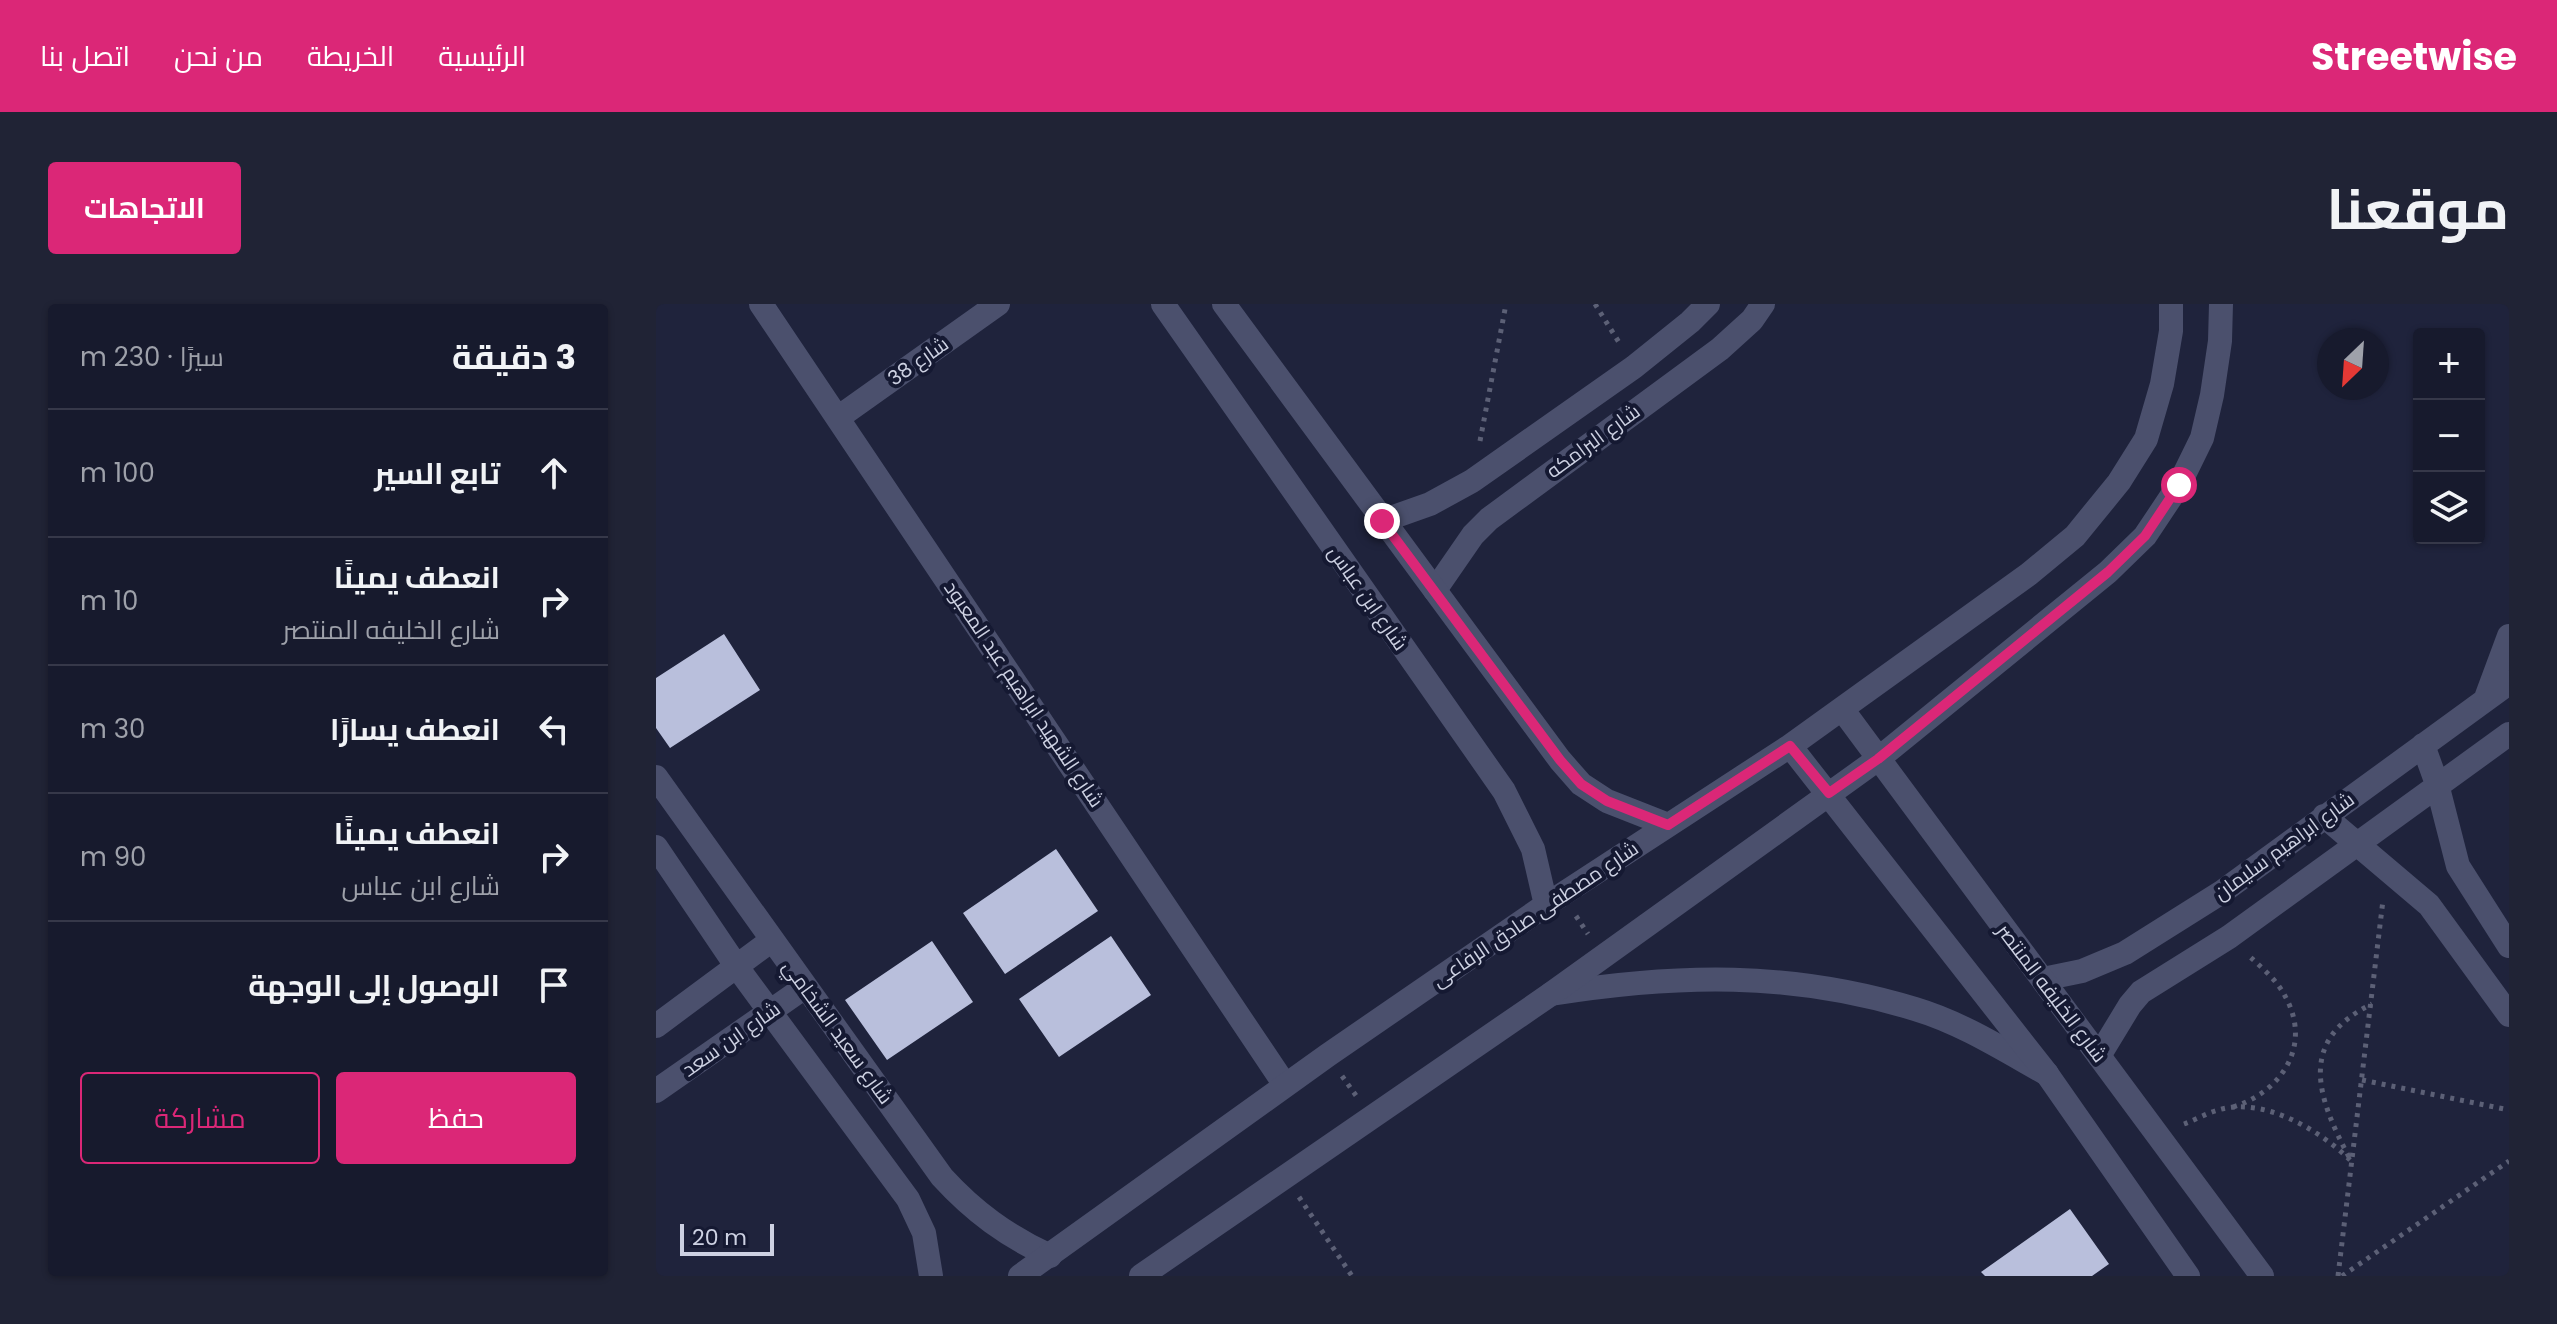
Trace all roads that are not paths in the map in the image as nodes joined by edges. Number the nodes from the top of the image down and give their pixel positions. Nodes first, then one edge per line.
1 (761, 304) edge
2 (998, 304) edge
3 (1163, 304) edge
4 (1224, 304) edge
5 (1708, 304) edge
6 (1763, 304) edge
7 (2171, 304) edge
8 (2221, 304) edge
9 (839, 417) junction
10 (1382, 521) junction
11 (1435, 590) junction
12 (2509, 636) edge
13 (2509, 683) edge
14 (2486, 698) junction
15 (1842, 709) junction
16 (2509, 734) edge
17 (2423, 745) junction
18 (1790, 746) junction
19 (1878, 759) junction
20 (656, 777) edge
21 (2437, 784) junction
22 (1829, 793) junction
23 (2324, 816) junction
24 (1668, 825) junction
25 (2358, 846) junction
26 (656, 847) edge
27 (1554, 900) junction
28 (772, 940) junction
29 (2507, 943) edge
30 (2473, 963) junction
31 (737, 967) junction
32 (2043, 979) junction
33 (805, 987) junction
34 (1551, 994) junction
35 (771, 1011) junction
36 (2509, 1015) edge
37 (656, 1026) edge
38 (2099, 1056) junction
39 (2047, 1074) junction
40 (1285, 1085) junction
41 (656, 1091) edge
42 (1050, 1256) junction
43 (931, 1276) edge
44 (1020, 1276) edge
45 (1141, 1276) edge
46 (2188, 1276) edge
47 (2262, 1276) edge

1 - 9 street, شارع الشهيد ابراهيم عبد المعبود
2 - 9 street, شارع 38
3 - 27 street, شارع ابن عباس
4 - 10 street
5 - 10 street, شارع البرامكه
6 - 11 street, شارع البرامكه
7 - 15 street, شارع مصطفى صادق الرفاعى
8 - 19 street
9 - 40 street, شارع الشهيد ابراهيم عبد المعبود
10 - 11 street
11 - 24 street
12 - 14 street
13 - 14 street, شارع ابراهيم سليمان
14 - 17 street, شارع ابراهيم سليمان
15 - 18 street, شارع مصطفى صادق الرفاعى
15 - 19 street, شارع الخليفه المنتصر
16 - 21 street, شارع ابراهيم سليمان
17 - 21 street
17 - 23 street, شارع ابراهيم سليمان
18 - 22 street
18 - 24 street, شارع مصطفى صادق الرفاعى
19 - 22 street
19 - 32 street, شارع الخليفه المنتصر
20 - 28 street, شارع سعيد الشخامي
21 - 25 street, شارع ابراهيم سليمان
21 - 29 street
22 - 34 street
22 - 39 street
23 - 25 street
23 - 32 street, شارع ابراهيم سليمان
24 - 27 street, شارع مصطفى صادق الرفاعى
25 - 30 street
25 - 38 street, شارع ابراهيم سليمان
26 - 31 street, شارع سعيد الشخامي
27 - 40 street, شارع مصطفى صادق الرفاعى
28 - 31 street
28 - 33 street, شارع سعيد الشخامي
29 - 30 street
30 - 36 street
31 - 35 street, شارع سعيد الشخامي
31 - 37 street
32 - 38 street, شارع الخليفه المنتصر
33 - 35 street, شارع ابن سعد
33 - 42 street, شارع سعيد الشخامي
34 - 39 street
34 - 45 street
35 - 41 street, شارع ابن سعد
35 - 43 street, شارع سعيد الشخامي
38 - 47 street, شارع الخليفه المنتصر
39 - 46 street
40 - 42 street, شارع مصطفى صادق الرفاعى
42 - 44 street, شارع مصطفى صادق الرفاعى

